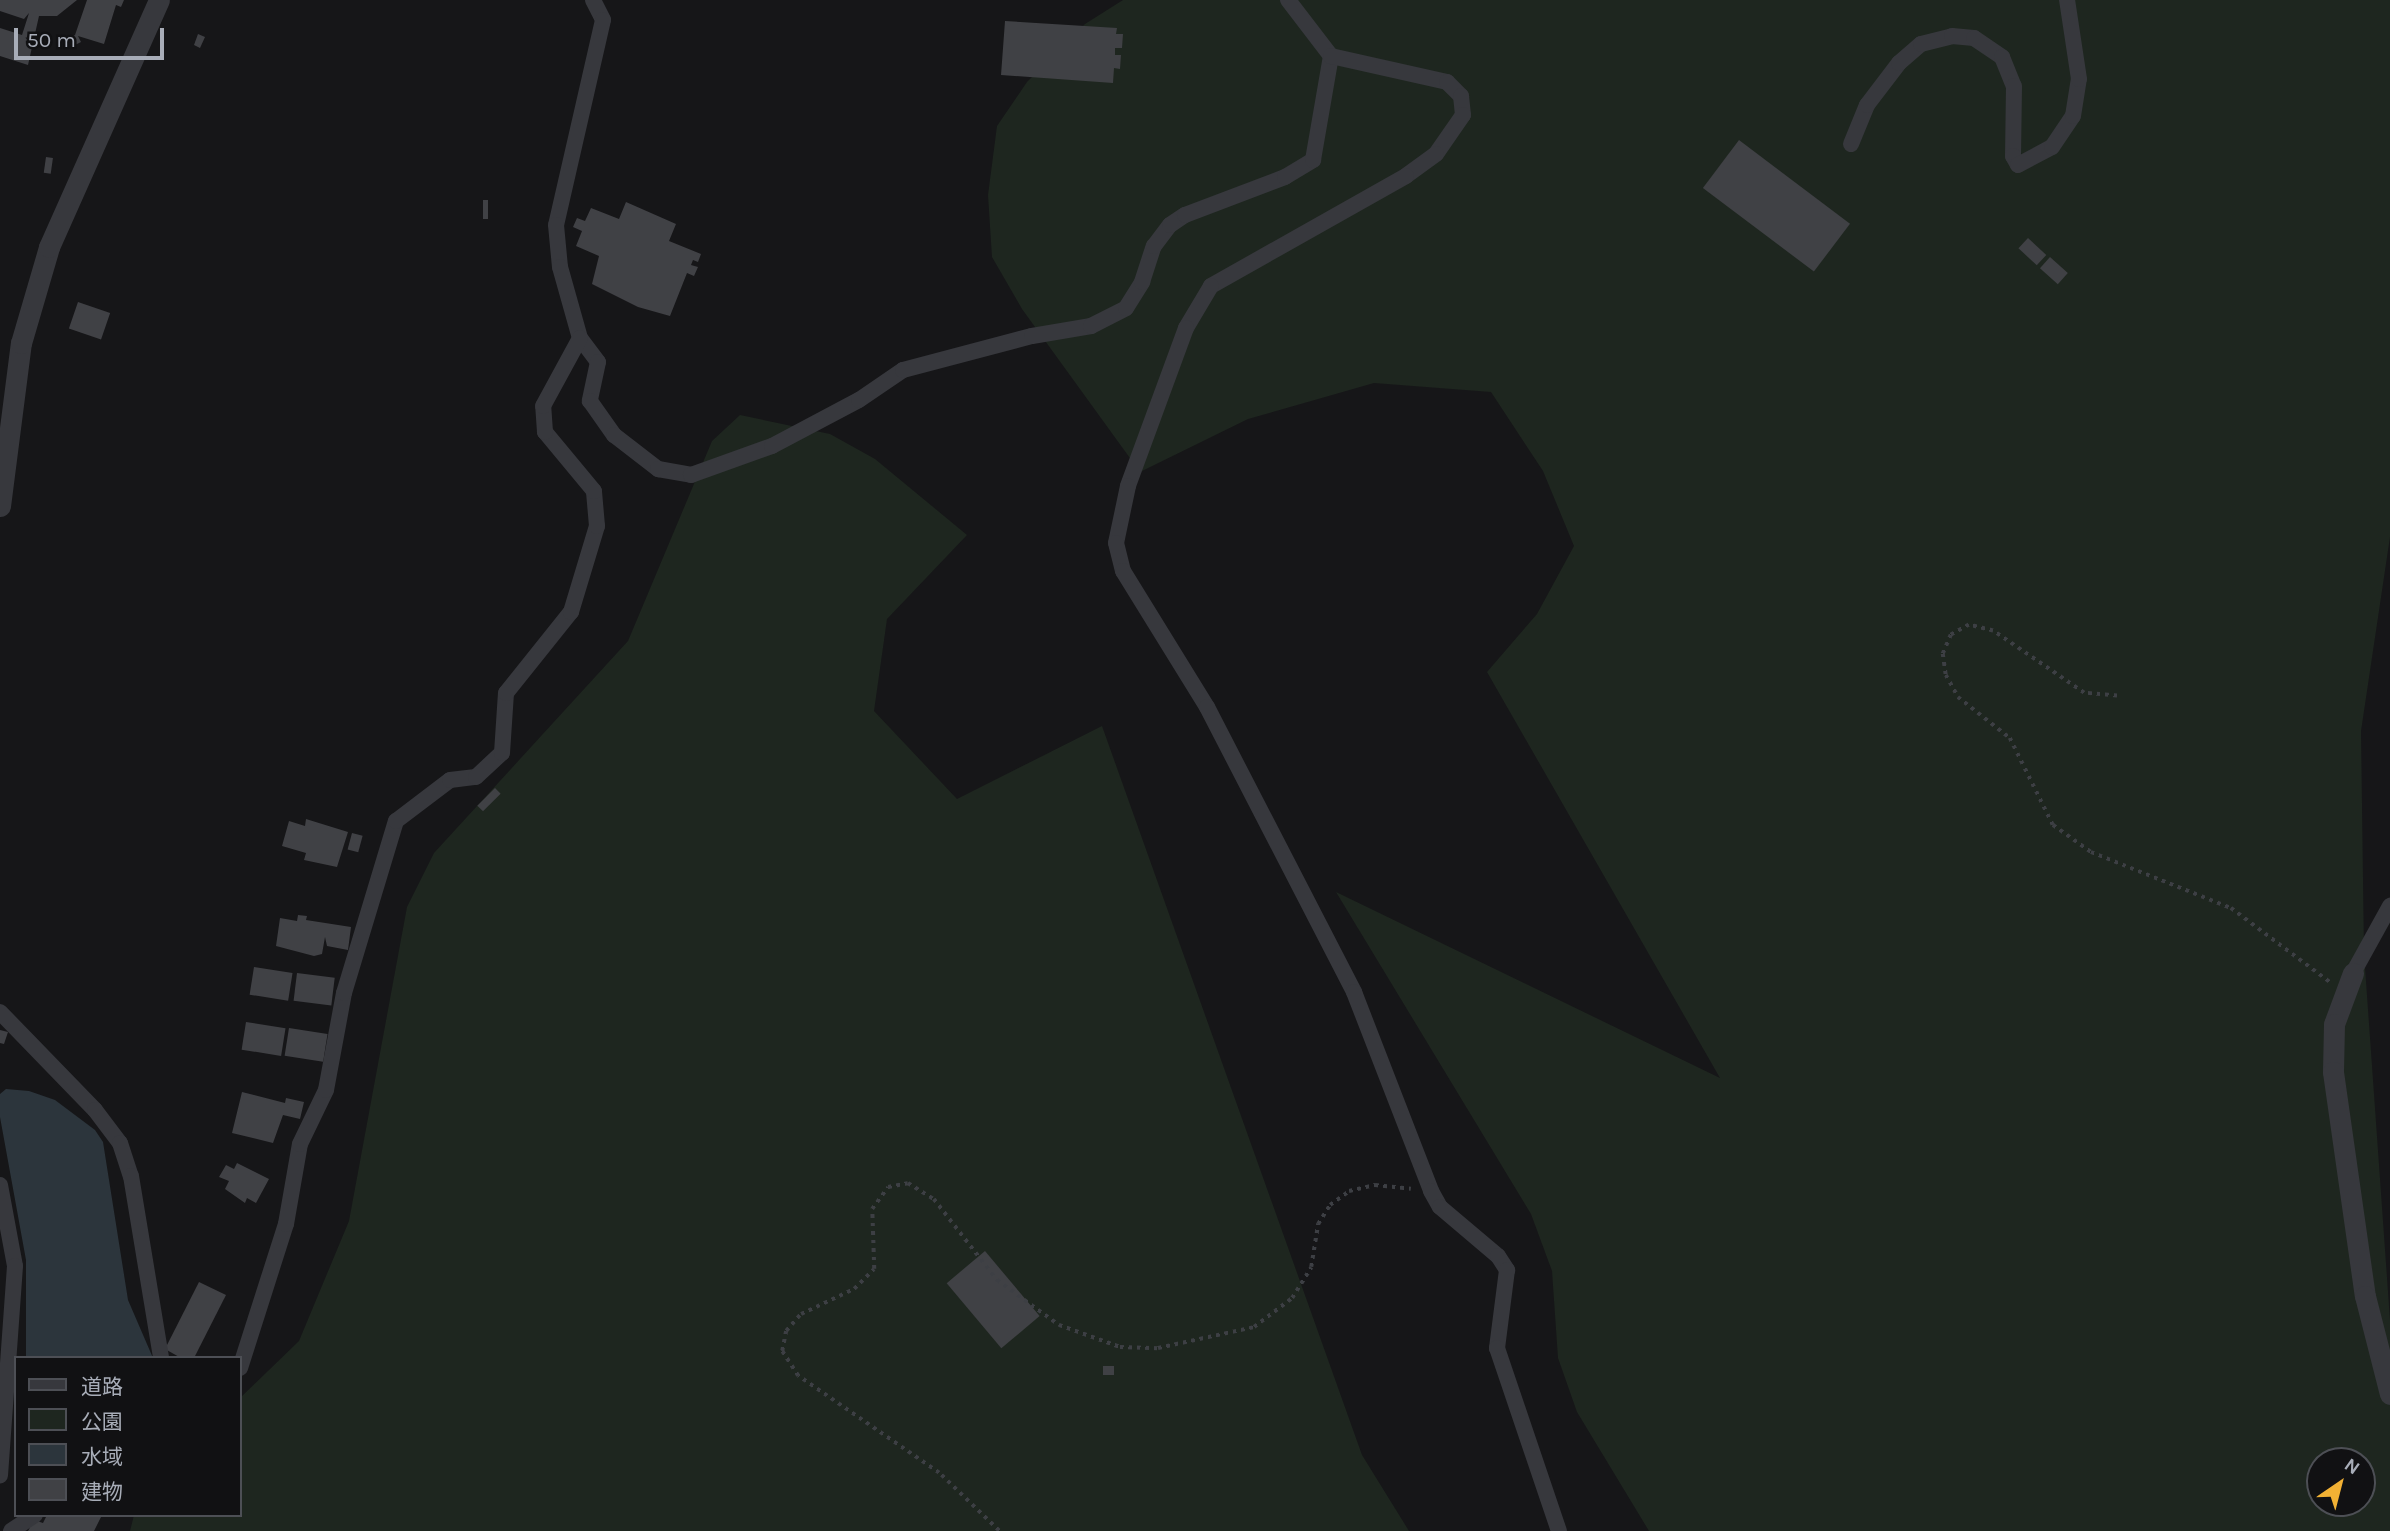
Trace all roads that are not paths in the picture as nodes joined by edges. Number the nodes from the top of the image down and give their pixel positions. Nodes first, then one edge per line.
1 (159, 0) edge
2 (593, 0) edge
3 (1288, 0) edge
4 (2067, 0) edge
5 (1331, 56) junction
6 (1851, 144) dead end
7 (580, 338) junction
8 (0, 506) edge
9 (2390, 906) edge
10 (2348, 982) joint
11 (0, 1012) edge
12 (0, 1185) edge
13 (161, 1356) edge
14 (242, 1362) edge
15 (13, 1392) edge
16 (2390, 1394) edge
17 (0, 1475) edge
18 (32, 1517) edge
19 (11, 1531) edge
20 (1559, 1531) edge

1 - 8 street
2 - 7 street
3 - 5 street
4 - 6 street
5 - 7 street
5 - 20 street
7 - 14 street
9 - 10 street
10 - 16 street
11 - 13 street
12 - 15 street
15 - 17 street
18 - 19 street

